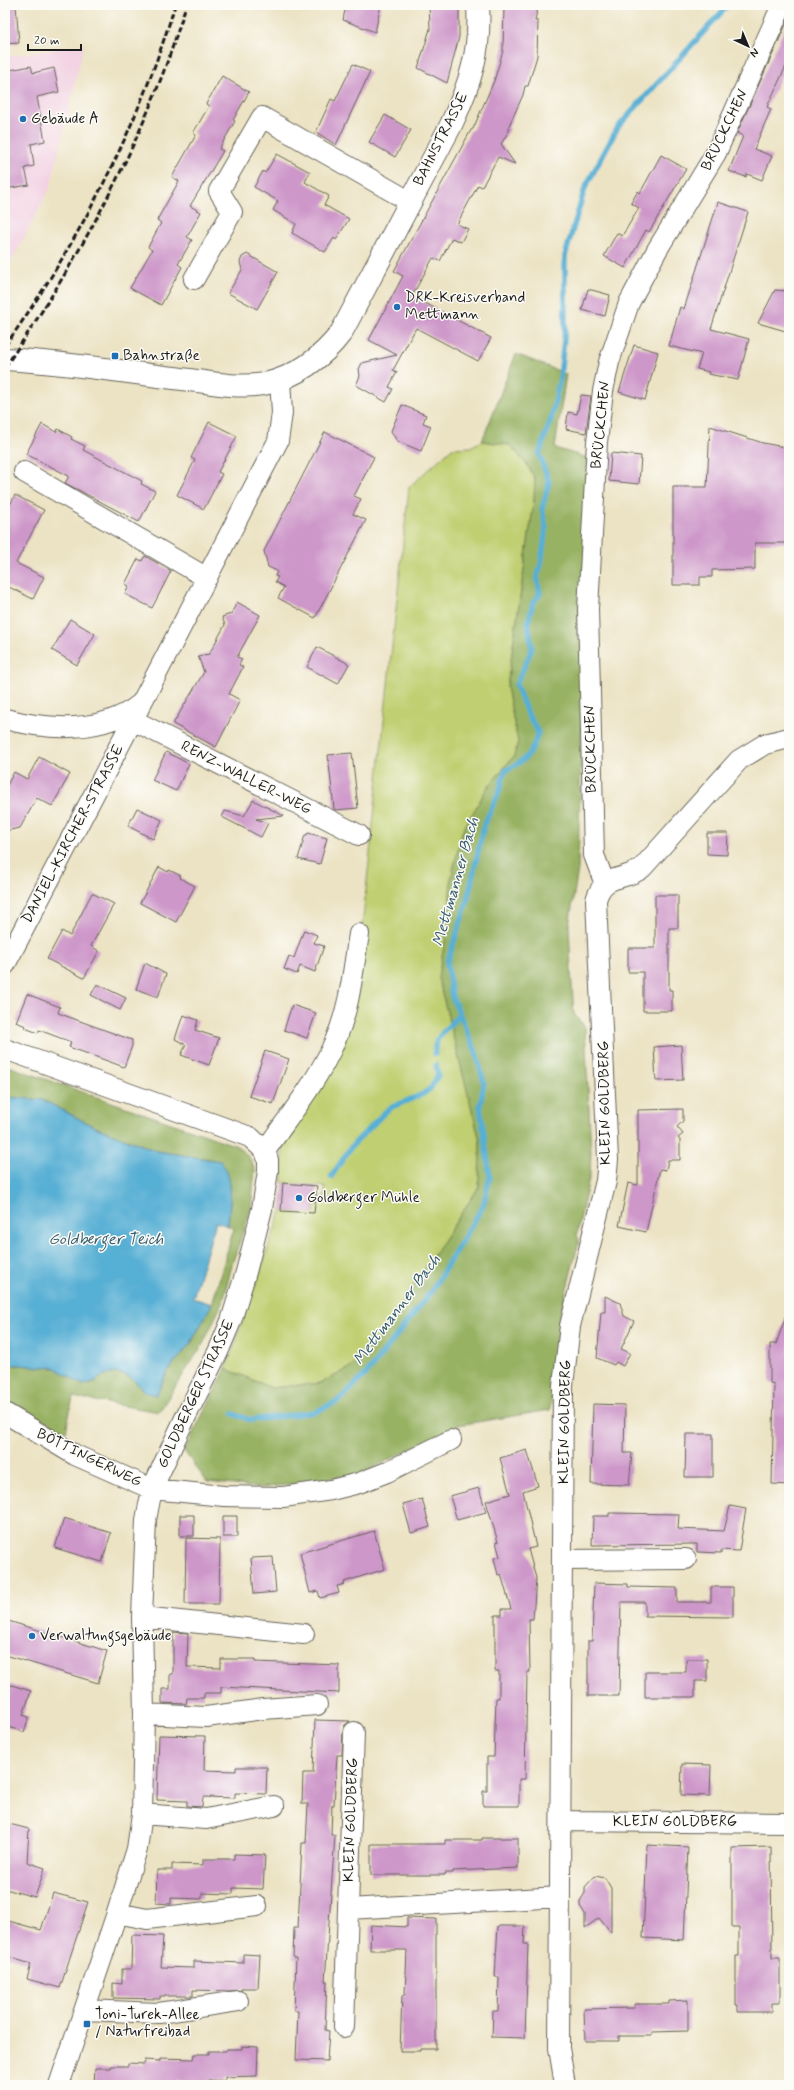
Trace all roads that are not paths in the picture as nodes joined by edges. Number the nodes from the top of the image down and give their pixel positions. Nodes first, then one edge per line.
1 (478, 5) edge
2 (782, 5) edge
3 (409, 201) junction
4 (194, 279) dead end
5 (5, 359) edge
6 (280, 379) junction
7 (24, 472) dead end
8 (207, 578) junction
9 (137, 712) junction
10 (5, 719) edge
11 (789, 738) edge
12 (359, 835) dead end
13 (605, 884) junction
14 (359, 934) dead end
15 (5, 965) edge
16 (5, 1049) edge
17 (265, 1151) junction
18 (5, 1414) edge
19 (451, 1440) dead end
20 (152, 1489) junction
21 (686, 1559) dead end
22 (563, 1560) junction
23 (142, 1617) junction
24 (304, 1634) dead end
25 (318, 1705) dead end
26 (144, 1714) junction
27 (354, 1732) dead end
28 (274, 1806) dead end
29 (142, 1814) junction
30 (561, 1821) junction
31 (789, 1823) edge
32 (560, 1897) junction
33 (257, 1906) dead end
34 (348, 1909) junction
35 (117, 1913) junction
36 (238, 2001) dead end
37 (85, 2010) junction
38 (344, 2027) dead end
39 (59, 2085) edge
40 (565, 2085) edge

1 - 3 street, BAHNSTRASSE
2 - 13 street, BRÜCKCHEN
3 - 4 street, BAHNSTRASSE
3 - 6 street, BAHNSTRASSE
5 - 6 street, BAHNSTRASSE
6 - 8 street
7 - 8 street
8 - 9 street
9 - 10 street
9 - 12 street, RENZ-WALLER-WEG
9 - 15 street, DANIEL-KIRCHER-STRASSE
11 - 13 street
13 - 22 street, KLEIN GOLDBERG
14 - 17 street
16 - 17 street
17 - 20 street, GOLDBERGER STRASSE
18 - 20 street, BÖTTINGERWEG
19 - 20 street
20 - 23 street, GOLDBERGER STRASSE
21 - 22 street
22 - 30 street, KLEIN GOLDBERG
23 - 24 street
23 - 26 street, GOLDBERGER STRASSE
25 - 26 street
26 - 29 street, GOLDBERGER STRASSE
27 - 34 street, KLEIN GOLDBERG
28 - 29 street
29 - 35 street, GOLDBERGER STRASSE
30 - 31 street, KLEIN GOLDBERG
30 - 32 street, KLEIN GOLDBERG
32 - 34 street
32 - 40 street, KLEIN GOLDBERG
33 - 35 street
34 - 38 street, KLEIN GOLDBERG
35 - 37 street, GOLDBERGER STRASSE
36 - 37 street
37 - 39 street, GOLDBERGER STRASSE

